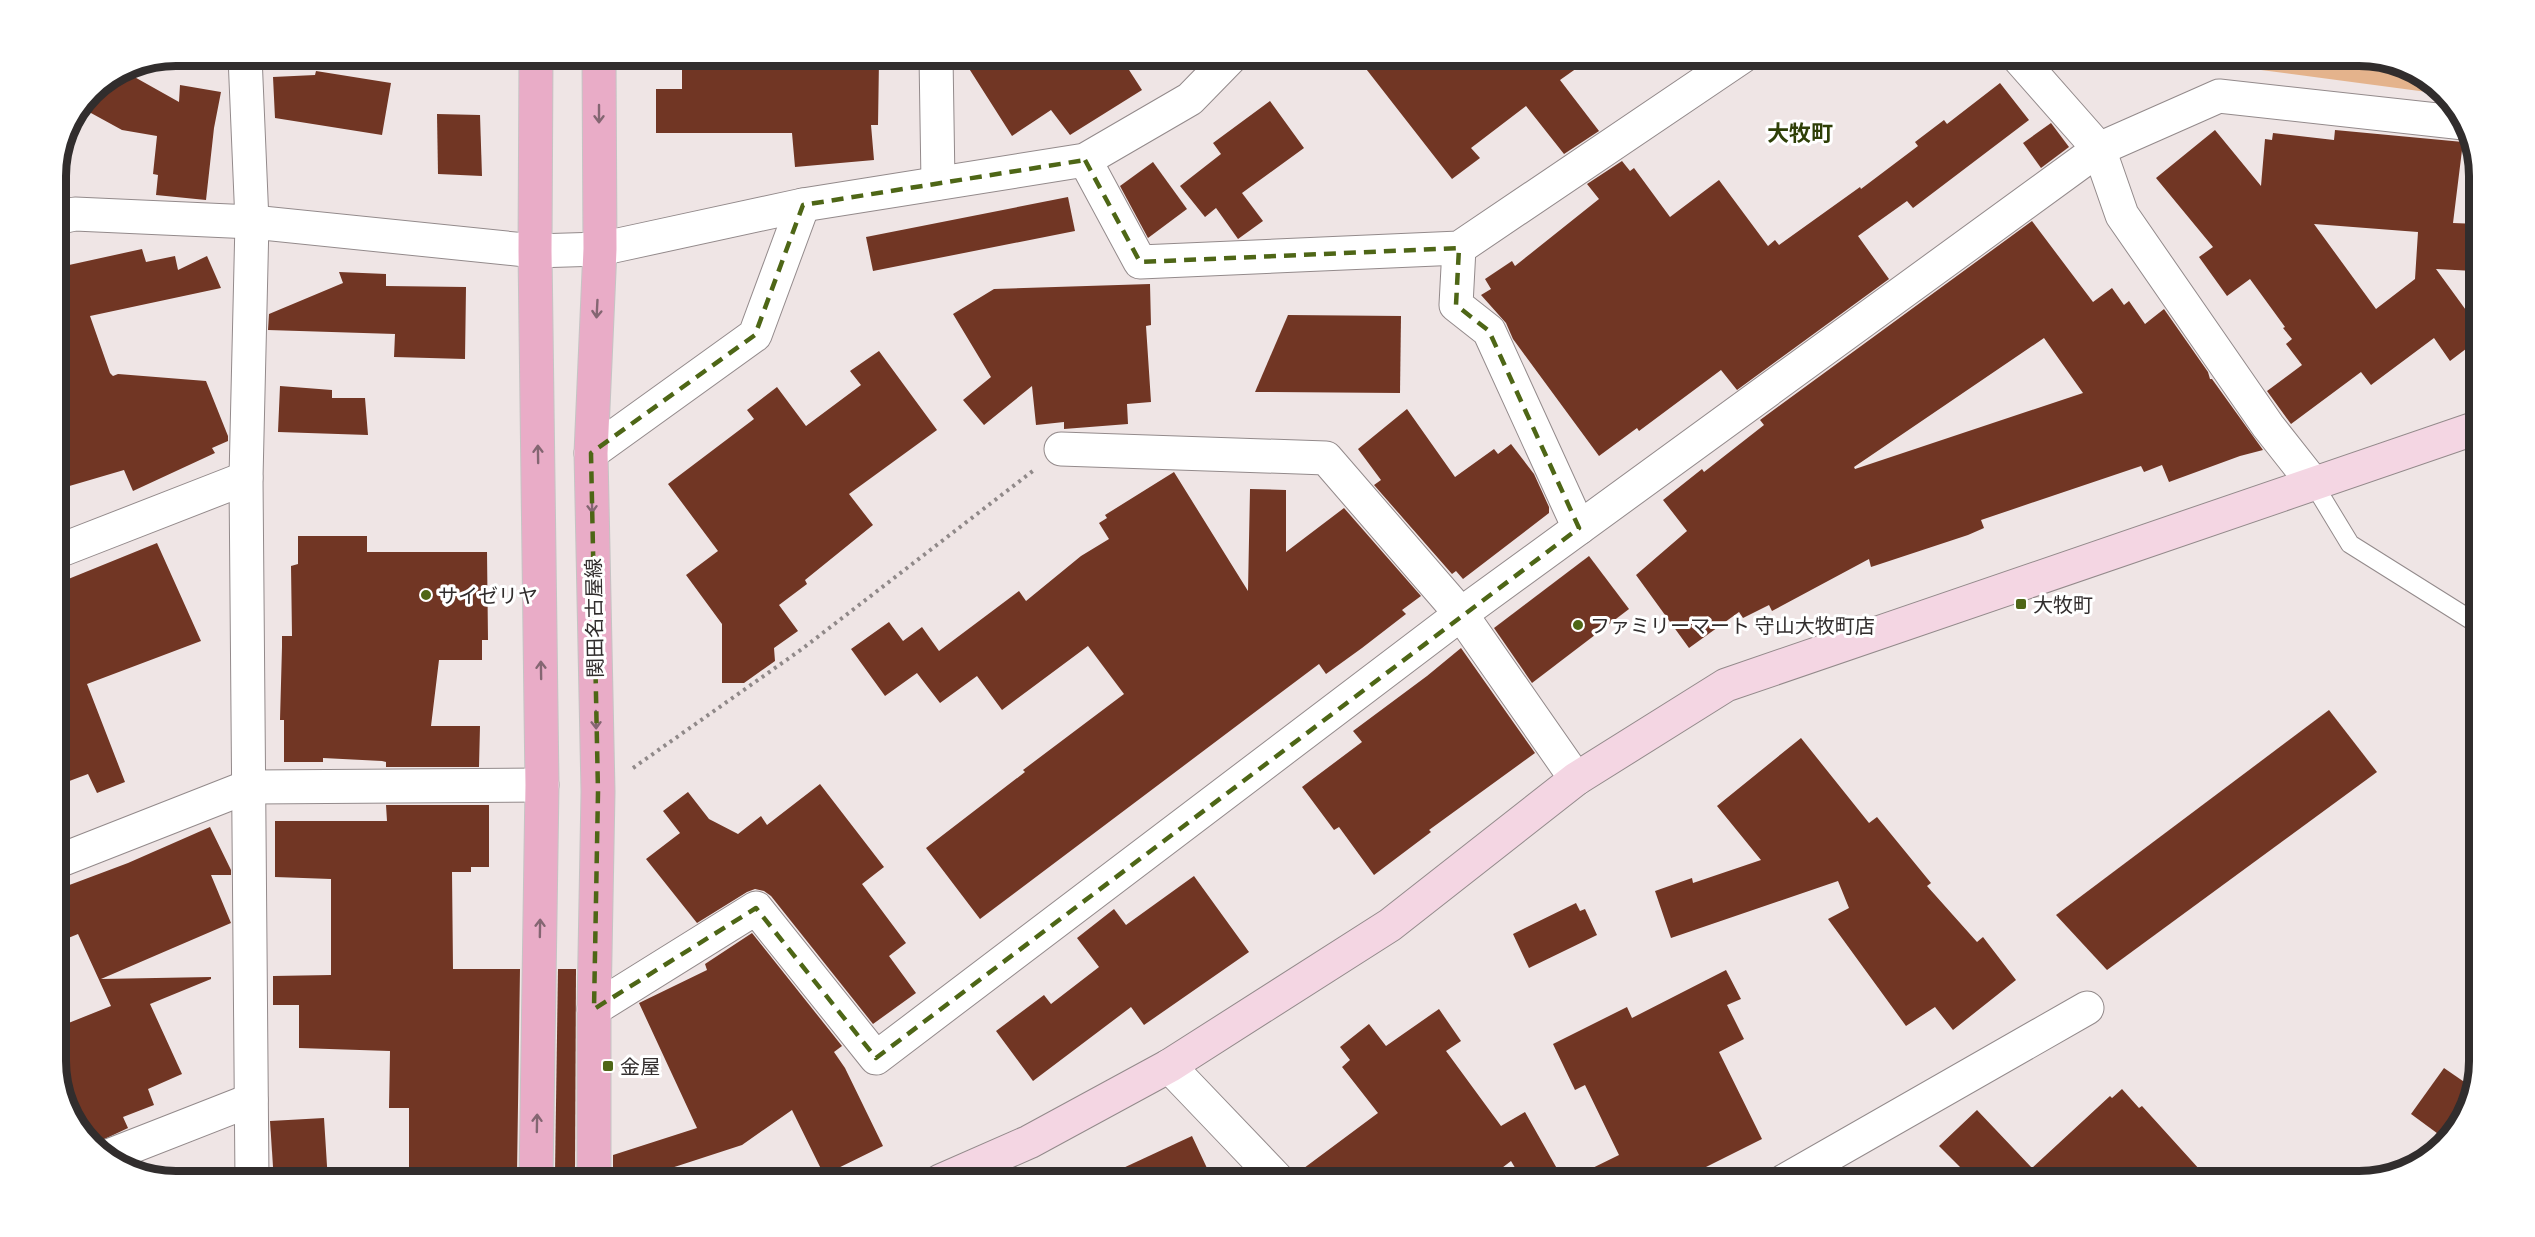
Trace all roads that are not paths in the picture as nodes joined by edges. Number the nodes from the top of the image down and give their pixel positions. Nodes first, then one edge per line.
1 (240, 66) edge
2 (536, 66) edge
3 (599, 66) edge
4 (936, 66) edge
5 (1222, 66) edge
6 (1728, 66) edge
7 (2026, 66) edge
8 (2454, 122) edge
9 (2099, 149) junction
10 (1085, 160) junction
11 (938, 183) junction
12 (803, 205) junction
13 (66, 216) edge
14 (252, 222) junction
15 (1459, 248) junction
16 (600, 249) junction
17 (536, 251) junction
18 (2469, 430) edge
19 (1061, 449) road end
20 (591, 453) junction
21 (246, 478) junction
22 (2313, 483) junction
23 (1579, 528) junction
24 (66, 548) edge
25 (1461, 614) junction
26 (2469, 619) edge
27 (1576, 779) junction
28 (542, 785) junction
29 (247, 787) junction
30 (66, 857) edge
31 (2087, 1008) dead end
32 (594, 1009) junction
33 (1169, 1066) junction
34 (251, 1100) junction
35 (116, 1153) edge
36 (252, 1171) edge
37 (536, 1171) edge
38 (594, 1171) edge
39 (964, 1171) edge
40 (1269, 1171) edge
41 (1803, 1171) edge

1 - 14 street
2 - 17 main road
3 -> 16 main road, 関田名古屋線
4 - 11 street
5 - 10 street
6 - 15 street
7 - 9 street
8 - 9 street
9 - 22 street
9 - 23 street
10 - 11 street
10 - 15 street
11 - 12 street
12 - 16 street
12 - 20 street
13 - 14 street
14 - 17 street
14 - 21 street
15 - 23 street
16 - 17 street
16 -> 20 main road, 関田名古屋線
28 -> 17 main road
18 - 22 street
19 - 25 street
20 -> 32 main road, 関田名古屋線
21 - 24 street
21 - 29 street
22 - 26 lane
22 - 27 street
23 - 25 street
25 - 27 street
25 - 32 street
27 - 33 street
28 - 29 street
37 -> 28 main road
29 - 30 street
29 - 34 street
31 - 41 street
32 - 38 main road, 関田名古屋線
33 - 39 street
33 - 40 street
34 - 35 street
34 - 36 street

